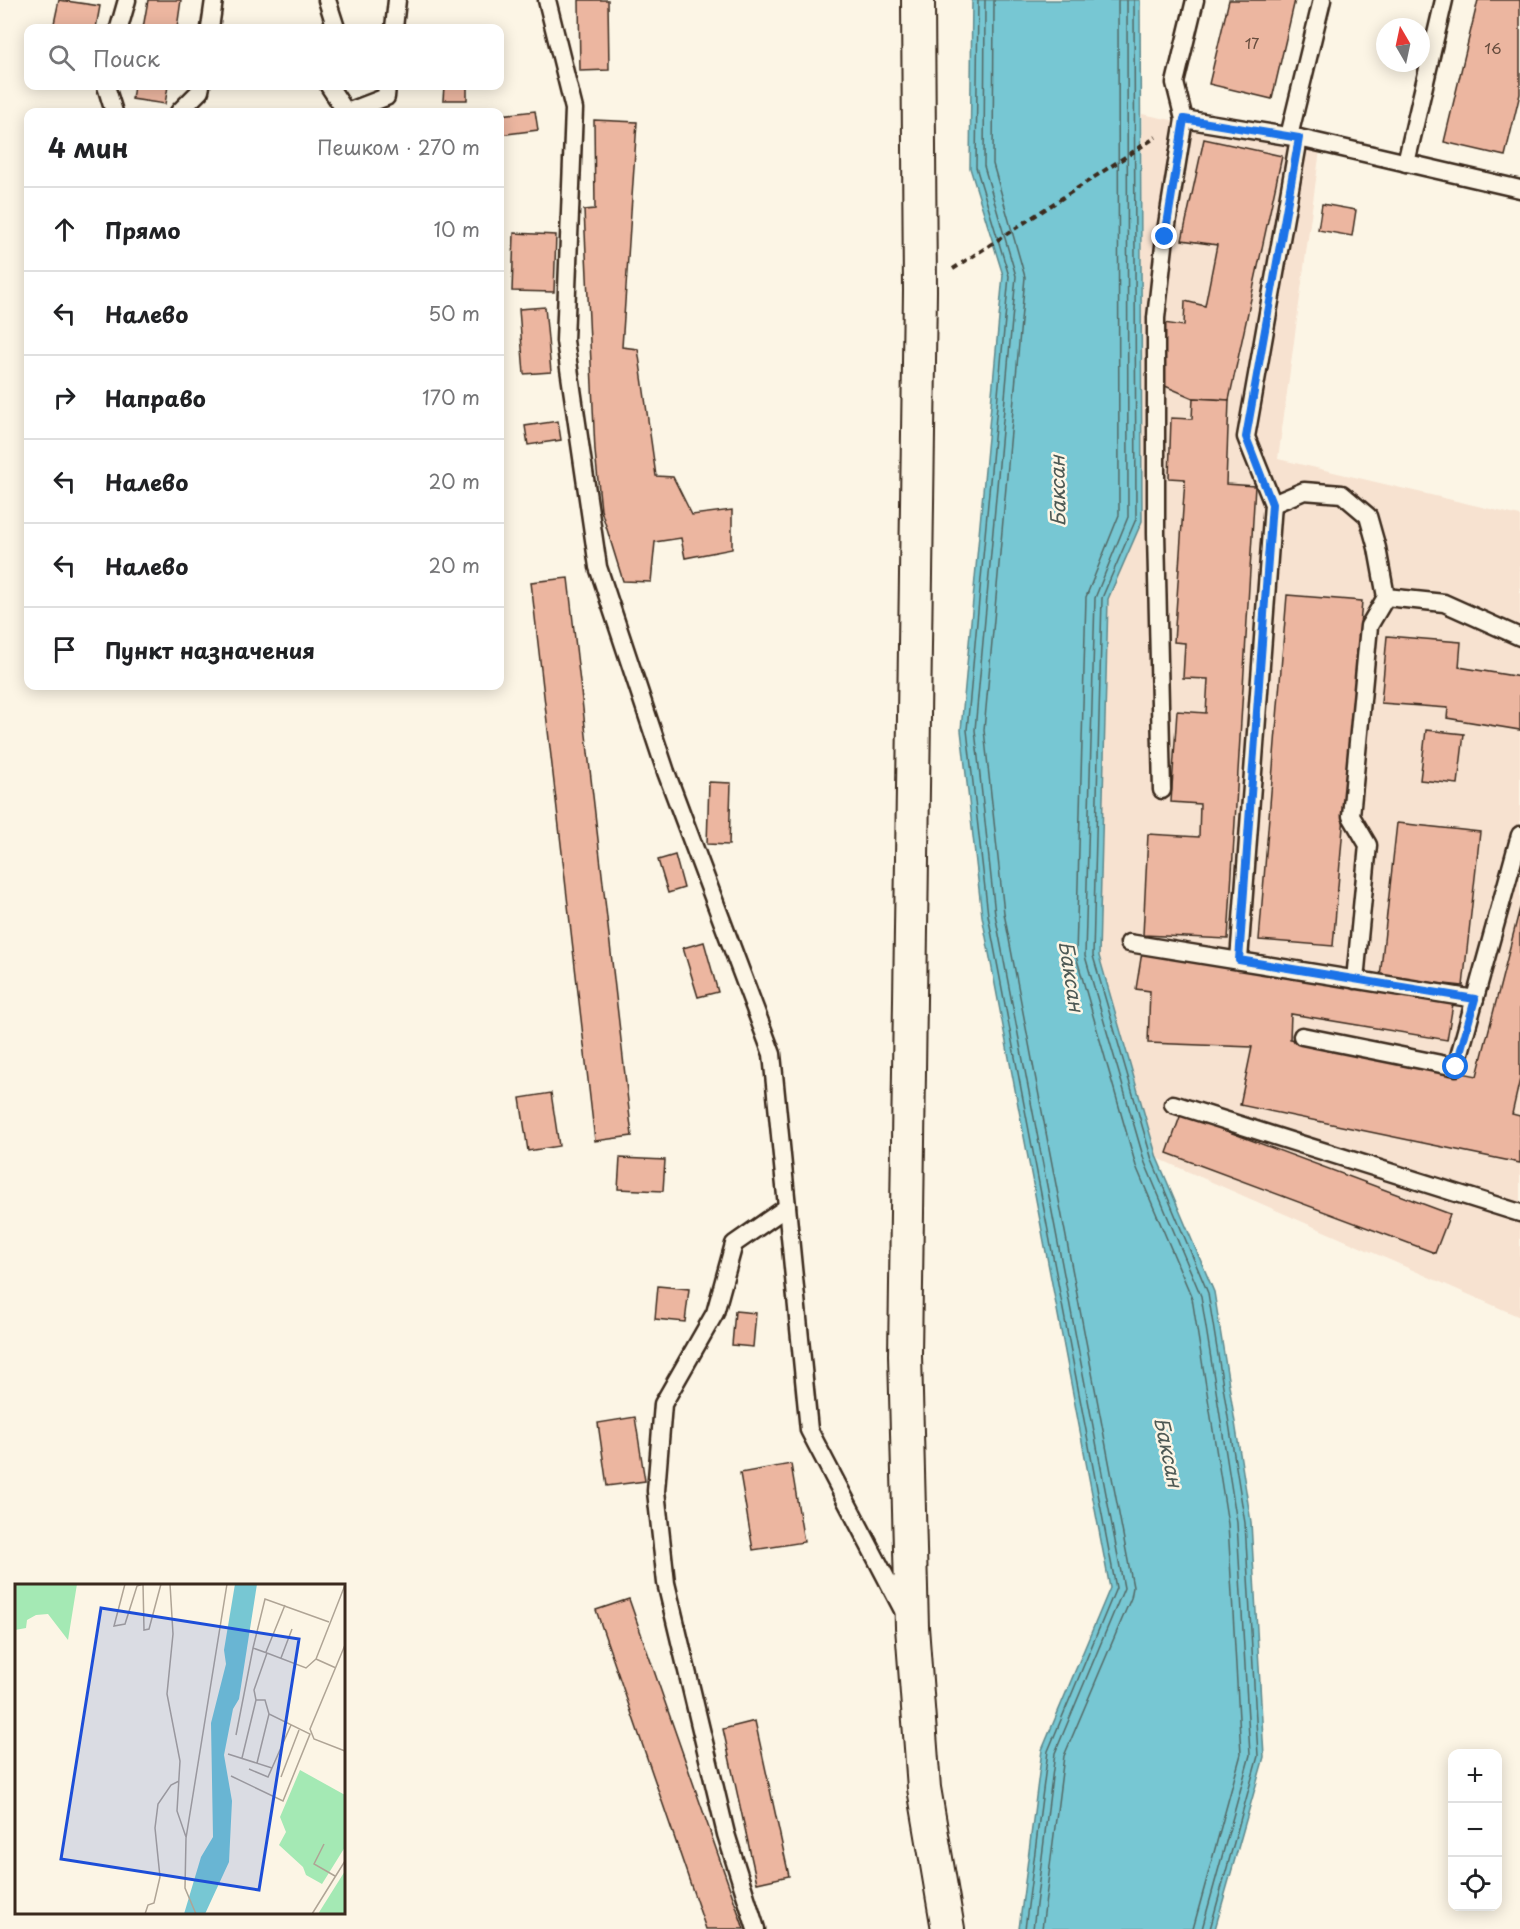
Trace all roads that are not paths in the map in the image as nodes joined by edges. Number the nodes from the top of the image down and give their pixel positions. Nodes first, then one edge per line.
1 (127, 0) edge
2 (214, 0) edge
3 (327, 0) edge
4 (397, 0) edge
5 (547, 0) edge
6 (918, 0) edge
7 (1195, 0) edge
8 (1322, 0) edge
9 (1444, 0) edge
10 (120, 24) edge
11 (211, 24) edge
12 (335, 24) edge
13 (394, 24) edge
14 (107, 90) edge
15 (200, 90) edge
16 (332, 90) edge
17 (387, 90) edge
18 (113, 108) edge
19 (183, 108) edge
20 (343, 108) edge
21 (357, 108) edge
22 (1184, 119) junction
23 (1294, 137) junction
24 (1406, 163) junction
25 (1520, 189) edge
26 (1272, 504) junction
27 (1386, 597) junction
28 (1520, 637) edge
29 (1162, 790) dead end
30 (1520, 835) edge
31 (1128, 943) dead end
32 (1239, 960) junction
33 (1355, 980) junction
34 (1475, 999) junction
35 (1302, 1036) dead end
36 (1173, 1104) dead end
37 (787, 1206) junction
38 (1520, 1213) edge
39 (912, 1627) junction
40 (756, 1929) edge
41 (948, 1929) edge

1 - 10 lane
2 - 11 lane
3 - 12 lane
4 - 13 lane
5 - 37 lane
6 - 39 street
7 - 22 lane
8 - 23 lane
9 - 24 lane
14 - 18 lane
15 - 19 lane
16 - 20 lane
17 - 21 lane
22 - 23 lane
22 - 29 lane
23 - 24 lane
23 - 26 lane
24 - 25 lane
26 - 27 lane
26 - 32 lane
27 - 28 lane
27 - 33 lane
30 - 34 lane
31 - 32 lane
32 - 33 lane
33 - 34 lane
34 - 35 lane
36 - 38 lane
37 - 39 lane
37 - 40 lane
39 - 41 street

